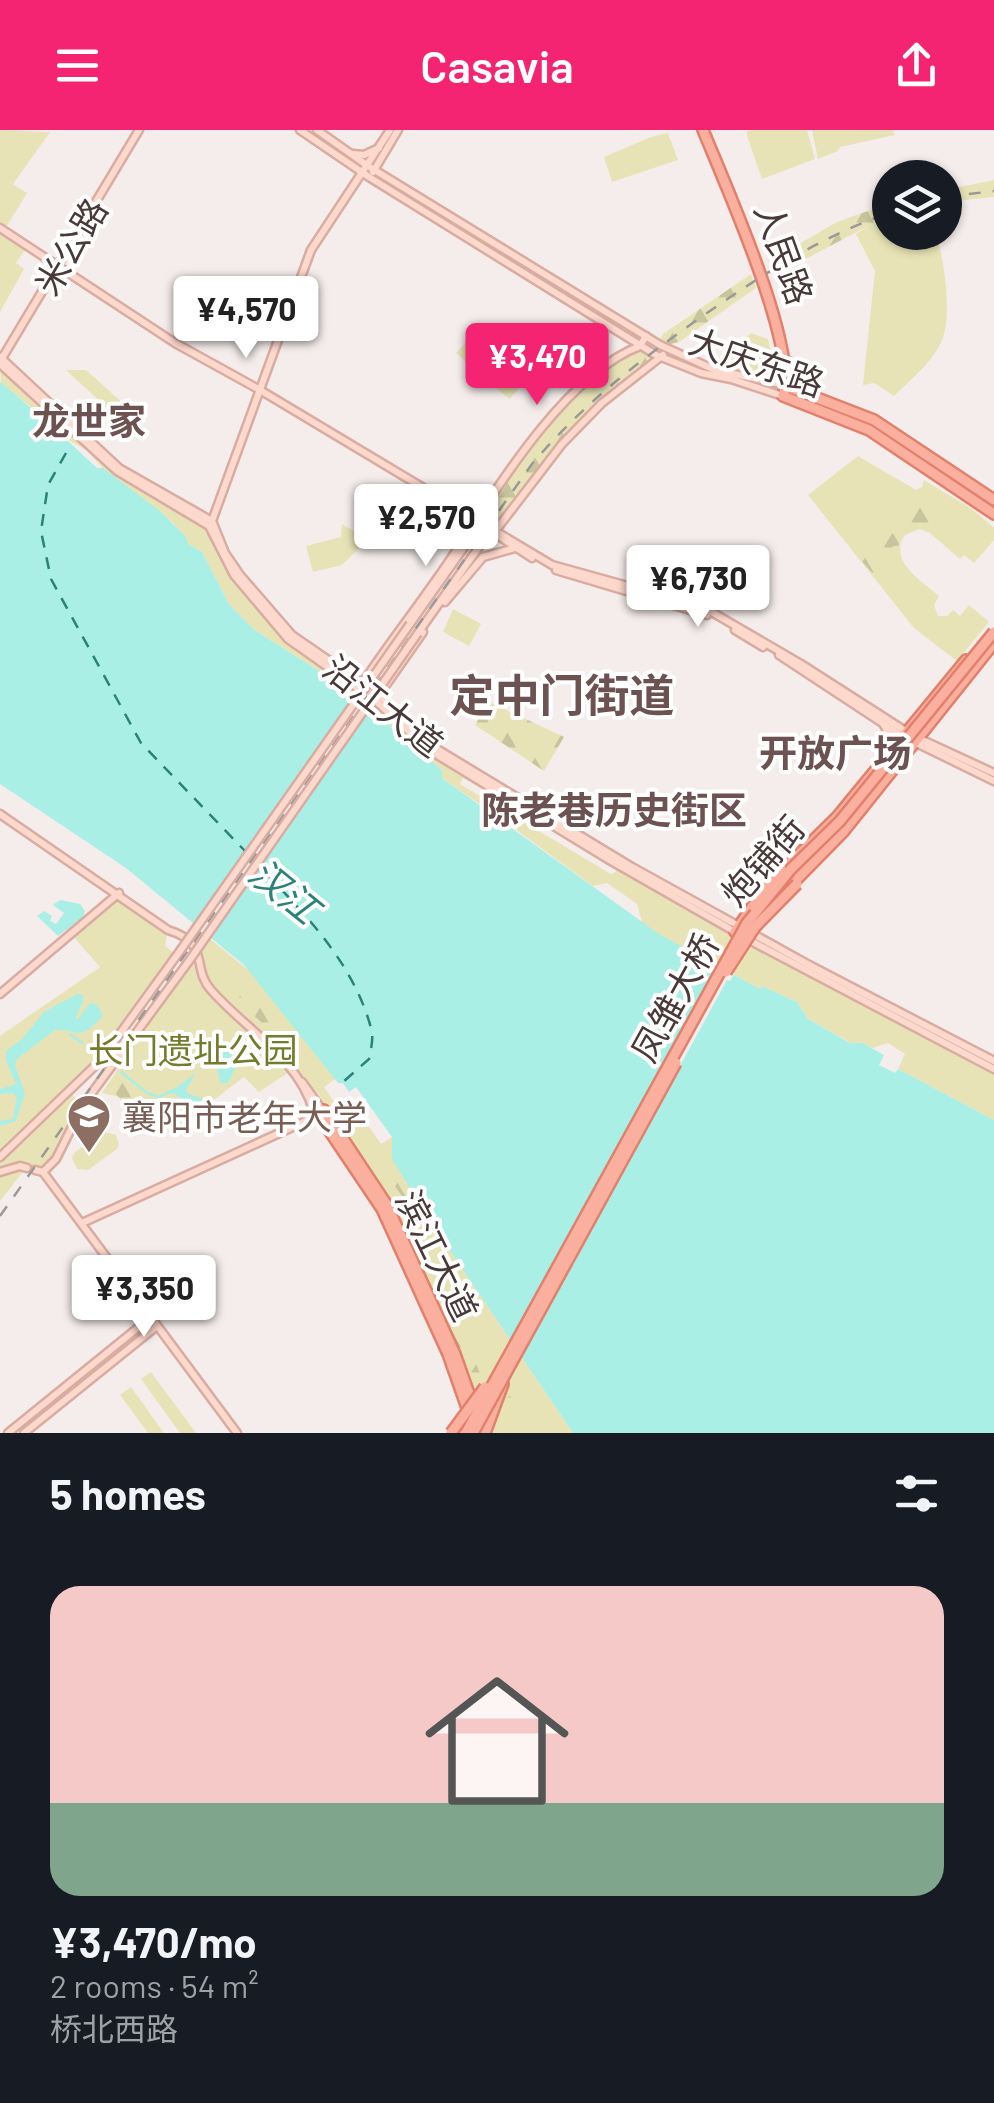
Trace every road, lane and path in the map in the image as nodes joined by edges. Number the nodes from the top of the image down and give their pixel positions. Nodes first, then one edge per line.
1 (140, 130) edge
2 (300, 130) edge
3 (317, 130) edge
4 (390, 130) edge
5 (398, 130) edge
6 (706, 130) edge
7 (382, 150) junction
8 (351, 154) junction
9 (369, 172) junction
10 (395, 182) junction
11 (0, 228) edge
12 (58, 268) junction
13 (646, 336) junction
14 (628, 338) junction
15 (640, 346) junction
16 (672, 348) junction
17 (621, 353) junction
18 (661, 356) junction
19 (1, 360) edge
20 (784, 362) junction
21 (763, 382) junction
22 (260, 390) junction
23 (787, 392) junction
24 (813, 396) junction
25 (994, 500) edge
26 (994, 514) edge
27 (475, 519) junction
28 (210, 523) junction
29 (495, 532) junction
30 (481, 544) junction
31 (515, 548) junction
32 (994, 635) edge
33 (360, 687) junction
34 (377, 698) junction
35 (933, 719) junction
36 (883, 724) junction
37 (906, 730) junction
38 (916, 741) junction
39 (930, 747) junction
40 (888, 754) junction
41 (900, 760) junction
42 (994, 774) edge
43 (994, 781) edge
44 (0, 814) edge
45 (798, 854) junction
46 (810, 863) junction
47 (118, 893) junction
48 (737, 929) junction
49 (751, 936) junction
50 (723, 971) junction
51 (0, 994) edge
52 (994, 1065) edge
53 (297, 1079) junction
54 (321, 1112) junction
55 (307, 1120) junction
56 (0, 1158) edge
57 (56, 1159) junction
58 (35, 1170) junction
59 (4, 1171) edge
60 (52, 1181) junction
61 (82, 1224) junction
62 (150, 1318) junction
63 (156, 1326) junction
64 (506, 1367) junction
65 (458, 1383) junction
66 (471, 1410) junction
67 (8, 1433) edge
68 (24, 1433) edge
69 (236, 1433) edge
70 (471, 1433) edge

1 - 12 main road, 米公路
2 - 9 main road, 大庆东路
3 - 8 main road, 大庆东路
4 - 7 main road
5 - 7 main road
6 - 20 main road, 人民路
7 - 8 main road
7 - 9 main road
7 - 10 main road
8 - 9 main road, 大庆东路
9 - 10 main road, 大庆东路
9 - 14 main road, 大庆东路
9 - 22 main road
10 - 13 main road, 大庆东路
11 - 12 main road
12 - 19 main road, 米公路
12 - 22 main road
13 - 15 main road
13 - 16 main road, 大庆东路
14 - 15 main road, 大庆东路
14 - 17 main road
15 - 17 main road
15 - 18 main road, 大庆东路
16 - 18 main road
16 - 21 main road, 大庆东路
17 - 27 main road
18 - 23 main road, 大庆东路
18 - 29 main road
19 - 28 main road
20 - 21 main road
20 - 23 main road, 人民路
20 - 24 main road
21 - 23 main road, 大庆东路
22 - 27 main road
22 - 28 main road
23 - 24 main road, 大庆东路
23 - 26 main road, 大庆东路
24 - 25 main road, 大庆东路
27 - 29 main road
27 - 30 main road
27 - 33 main road
27 - 56 main road, bridge
28 - 33 main road, 沿江大道
29 - 30 main road
29 - 31 main road
29 - 37 main road
30 - 31 main road
30 - 57 main road, bridge
31 - 34 main road
31 - 36 main road
32 - 35 main road, 炮铺街
32 - 37 main road, 炮铺街
32 - 50 main road, 凤雏大桥, bridge
33 - 34 main road, 沿江大道
34 - 48 main road, 沿江大道
35 - 38 main road, 炮铺街
35 - 39 main road
36 - 37 main road
36 - 40 main road
37 - 38 main road
37 - 40 main road, 炮铺街
38 - 39 main road
38 - 41 main road, 炮铺街
39 - 41 main road
39 - 42 main road
39 - 43 main road
40 - 45 main road, 炮铺街
41 - 46 main road, 炮铺街
44 - 47 main road
45 - 48 main road, 炮铺街
45 - 50 main road, bridge
46 - 49 main road, 炮铺街
46 - 50 main road, bridge
47 - 51 main road
47 - 53 main road
48 - 49 main road, 沿江大道
49 - 52 main road, 沿江大道
50 - 64 main road, 凤雏大桥, bridge
53 - 54 main road
53 - 55 main road
54 - 55 main road
54 - 65 main road, 滨江大道
54 - 66 main road, 滨江大道
55 - 61 main road
57 - 58 main road
57 - 60 main road
58 - 59 main road
58 - 60 main road
60 - 61 main road
61 - 62 main road
62 - 63 main road
62 - 67 main road
63 - 68 main road
63 - 69 main road
64 - 70 main road, 凤雏大桥, bridge
64 - 70 main road, bridge
65 - 66 main road, 滨江大道
65 - 70 main road
66 - 70 main road, 滨江大道
66 - 70 main road

